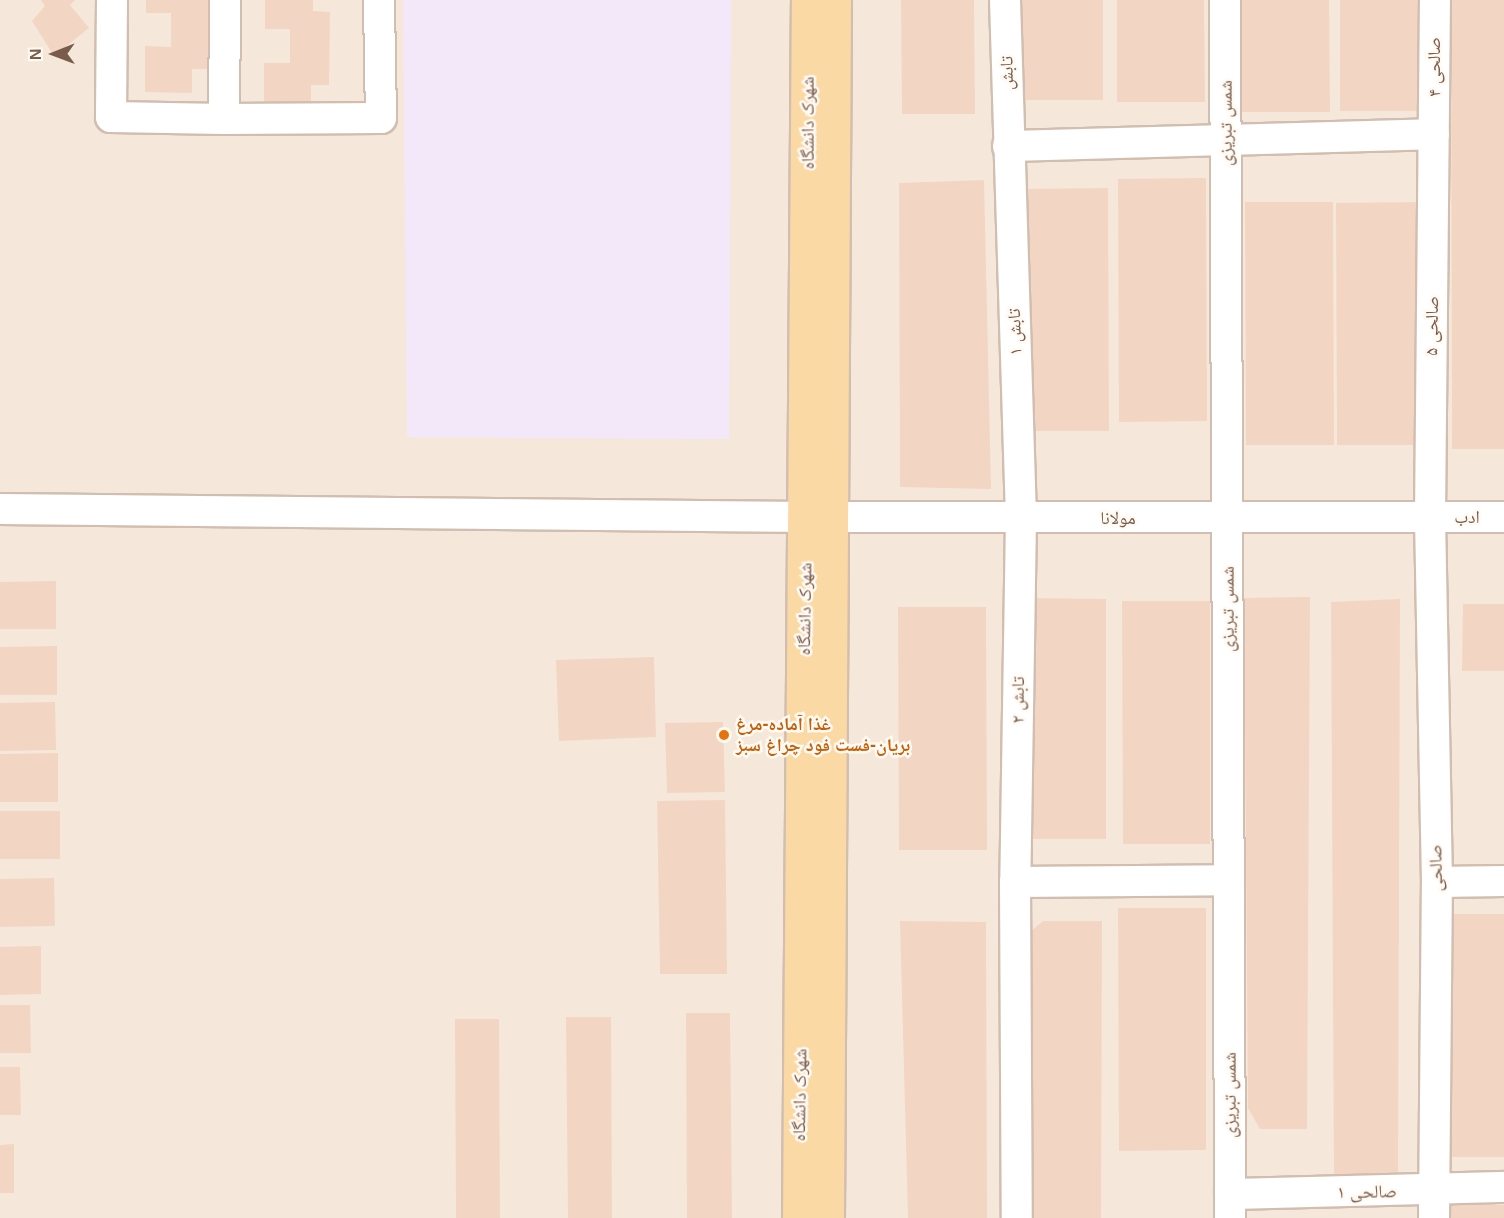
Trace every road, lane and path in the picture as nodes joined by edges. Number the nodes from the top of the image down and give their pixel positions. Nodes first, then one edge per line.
1 (112, 0) edge
2 (225, 0) edge
3 (379, 0) edge
4 (808, 0) edge
5 (834, 0) edge
6 (1005, 0) edge
7 (1226, 0) edge
8 (1435, 0) edge
9 (224, 119) junction
10 (1434, 134) junction
11 (1226, 138) junction
12 (1008, 146) junction
13 (0, 509) edge
14 (819, 517) junction
15 (1430, 517) junction
16 (1504, 517) edge
17 (1021, 518) junction
18 (1228, 518) junction
19 (1229, 880) junction
20 (1504, 881) edge
21 (1015, 882) junction
22 (1437, 882) junction
23 (1504, 1186) edge
24 (1434, 1204) edge
25 (1230, 1206) edge
26 (799, 1218) edge
27 (827, 1218) edge
28 (1017, 1218) edge

1 - 9 street
2 - 9 street
3 - 9 street
4 - 14 main road, شهرک دانشگاه
5 - 14 main road
6 - 12 street, تابش
7 - 11 street, شمس تبریزی
8 - 10 street, صالحی ۴
10 - 11 street
10 - 15 street, صالحی ۵
11 - 12 street
11 - 18 street, شمس تبریزی
12 - 17 street, تابش ۱
13 - 14 street, مولانا
14 - 17 street, مولانا
14 - 26 main road, شهرک دانشگاه
14 - 27 main road
15 - 16 street, ادب
15 - 18 street, مولانا
15 - 22 street, صالحی
17 - 18 street, مولانا
17 - 21 street, تابش ۲
18 - 19 street, شمس تبریزی
19 - 21 street
19 - 25 street, شمس تبریزی
20 - 22 street
21 - 28 street, تابش ۲
22 - 24 street, صالحی
23 - 24 street, صالحی ۱
24 - 25 street, صالحی ۱

